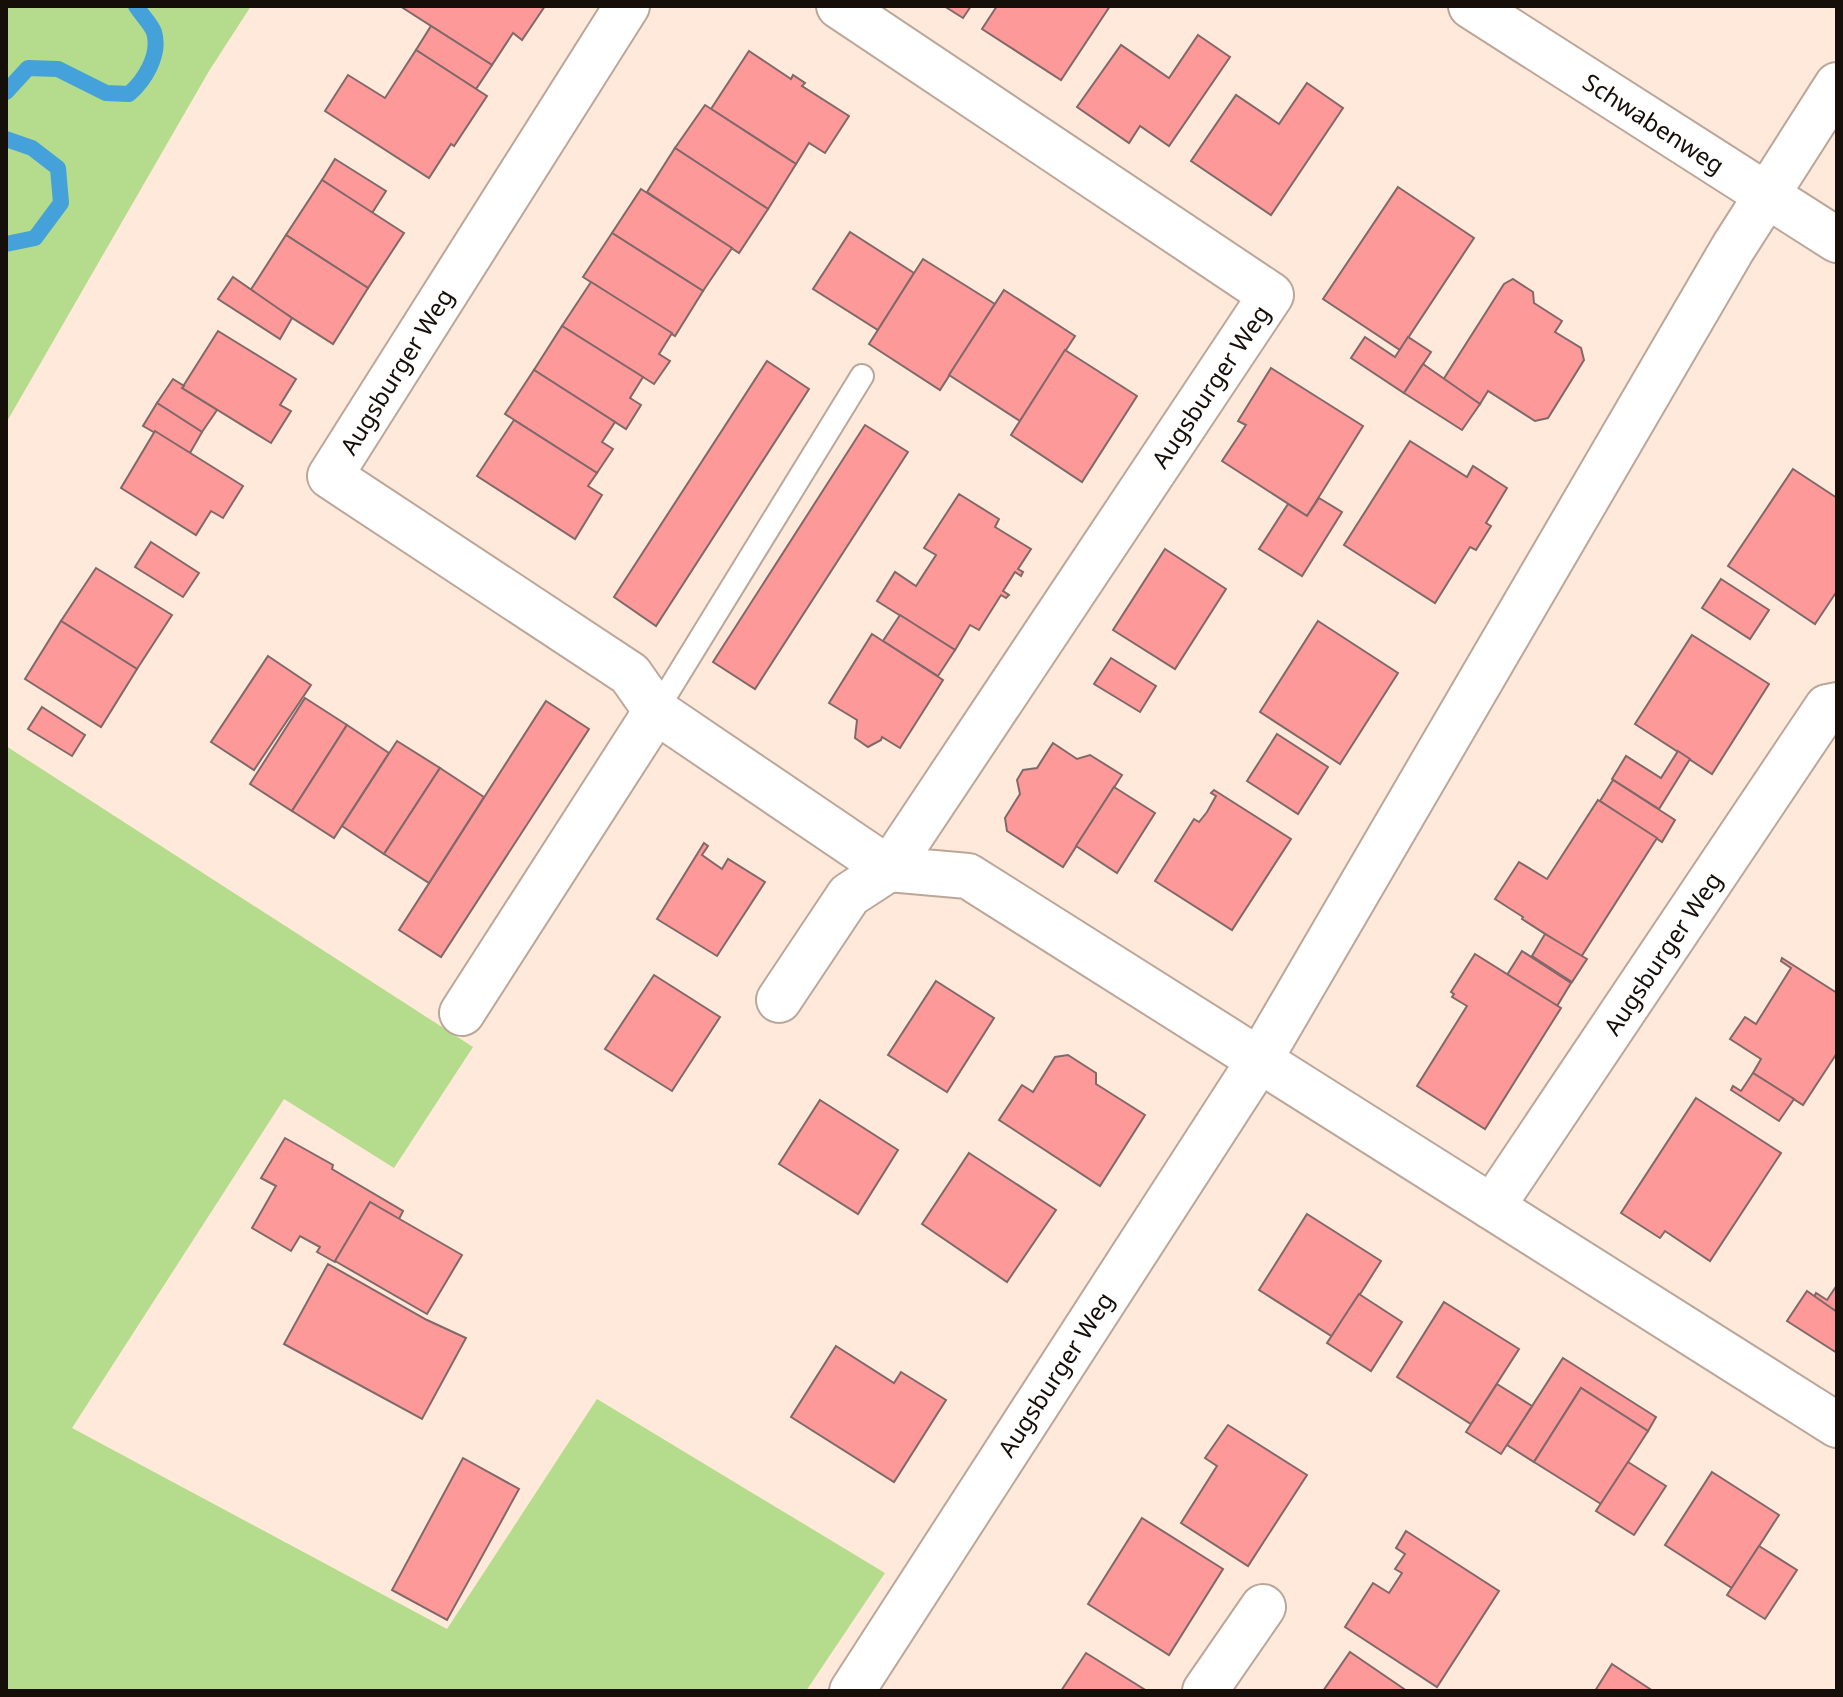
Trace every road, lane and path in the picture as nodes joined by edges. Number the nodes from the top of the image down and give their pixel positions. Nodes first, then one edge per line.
1 (627, 6) edge
2 (839, 6) edge
3 (1471, 6) edge
4 (1837, 85) edge
5 (1766, 195) junction
6 (1837, 240) edge
7 (862, 376) dead end
8 (1837, 705) edge
9 (656, 711) junction
10 (889, 869) junction
11 (779, 1000) dead end
12 (462, 1013) dead end
13 (1260, 1059) junction
14 (1492, 1207) junction
15 (1837, 1425) edge
16 (1263, 1607) dead end
17 (852, 1691) edge
18 (1205, 1691) edge

1 - 9 street, Augsburger Weg
2 - 10 street, Augsburger Weg
3 - 5 street, Schwabenweg
4 - 5 street, Augsburger Weg
5 - 6 street, Schwabenweg
5 - 13 street, Augsburger Weg
7 - 9 lane
8 - 14 street, Augsburger Weg
9 - 10 street, Augsburger Weg
9 - 12 street
10 - 11 street, Augsburger Weg
10 - 13 street, Augsburger Weg
13 - 14 street, Augsburger Weg
13 - 17 street, Augsburger Weg
14 - 15 street, Augsburger Weg
16 - 18 street

